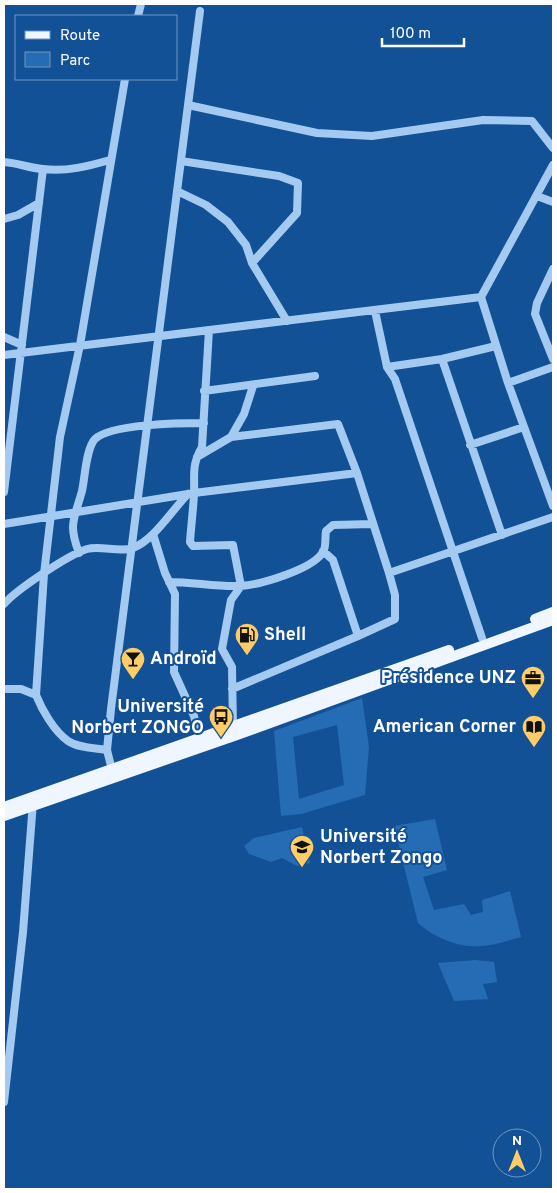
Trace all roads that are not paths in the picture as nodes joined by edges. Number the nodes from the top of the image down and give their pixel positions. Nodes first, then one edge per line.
1 (200, 11) dead end
2 (125, 80) edge
3 (188, 105) junction
4 (553, 148) edge
5 (110, 160) junction
6 (181, 161) junction
7 (4, 162) edge
8 (553, 165) edge
9 (43, 170) junction
10 (177, 192) junction
11 (537, 196) junction
12 (553, 202) edge
13 (38, 203) junction
14 (4, 219) edge
15 (252, 263) junction
16 (553, 269) edge
17 (481, 298) junction
18 (376, 311) junction
19 (287, 321) junction
20 (209, 330) junction
21 (158, 336) junction
22 (4, 337) edge
23 (80, 345) junction
24 (496, 346) junction
25 (21, 348) junction
26 (4, 355) edge
27 (442, 359) junction
28 (553, 359) edge
29 (387, 367) junction
30 (553, 367) edge
31 (315, 376) dead end
32 (508, 383) junction
33 (253, 386) junction
34 (204, 391) junction
35 (204, 423) junction
36 (148, 425) junction
37 (524, 427) junction
38 (231, 437) junction
39 (470, 445) junction
40 (196, 458) junction
41 (357, 473) junction
42 (4, 492) edge
43 (191, 494) junction
44 (138, 502) junction
45 (553, 506) edge
46 (77, 511) junction
47 (51, 516) junction
48 (553, 517) edge
49 (4, 524) edge
50 (372, 524) junction
51 (153, 534) junction
52 (502, 535) junction
53 (132, 549) junction
54 (324, 551) junction
55 (454, 552) junction
56 (79, 553) junction
57 (389, 573) junction
58 (44, 574) junction
59 (169, 582) junction
60 (241, 586) junction
61 (4, 604) edge
62 (553, 612) edge
63 (553, 620) edge
64 (358, 636) junction
65 (482, 638) junction
66 (4, 689) edge
67 (232, 689) junction
68 (36, 695) junction
69 (233, 728) junction
70 (200, 739) junction
71 (107, 750) junction
72 (112, 770) junction
73 (33, 801) junction
74 (4, 807) edge
75 (4, 816) edge
76 (5, 1086) edge
77 (4, 1102) edge

1 - 3 street
2 - 5 street
3 - 4 street
3 - 6 street
5 - 9 street
5 - 23 street
6 - 10 street
6 - 15 street
7 - 9 street
8 - 11 street
9 - 13 street
10 - 15 street
10 - 21 street
11 - 12 street
11 - 17 street
13 - 14 street
13 - 25 street
15 - 19 street
16 - 28 street
17 - 18 street
17 - 24 street
18 - 19 street
18 - 29 street
19 - 20 street
20 - 21 street
20 - 34 street
21 - 23 street
21 - 36 street
22 - 25 street
23 - 25 street
23 - 47 street
24 - 27 street
24 - 32 street
25 - 26 street
25 - 42 street
27 - 29 street
27 - 39 street
29 - 55 street
30 - 32 street
31 - 33 street
32 - 37 street
33 - 34 street
33 - 38 street
34 - 35 street
35 - 36 street
35 - 40 street
36 - 44 street
36 - 46 street
37 - 39 street
37 - 45 street
38 - 40 street
38 - 41 street
39 - 52 street
40 - 43 street
41 - 43 street
41 - 50 street
43 - 44 street
43 - 51 street
43 - 60 street
44 - 46 street
44 - 53 street
46 - 47 street
46 - 56 street
47 - 49 street
47 - 58 street
48 - 52 street
50 - 54 street
50 - 57 street
51 - 53 street
51 - 59 street
52 - 55 street
53 - 56 street
53 - 71 street
54 - 60 street
54 - 64 street
55 - 57 street
55 - 65 street
56 - 58 street
57 - 64 street
58 - 61 street
58 - 68 street
59 - 60 street
59 - 70 street
60 - 67 street
62 - 65 main road
63 - 73 main road
64 - 67 street
65 - 69 main road
66 - 68 street
67 - 69 street
68 - 71 street
69 - 70 main road
70 - 72 main road
71 - 72 street
72 - 73 main road
73 - 74 main road
73 - 75 main road
73 - 76 street
76 - 77 street

